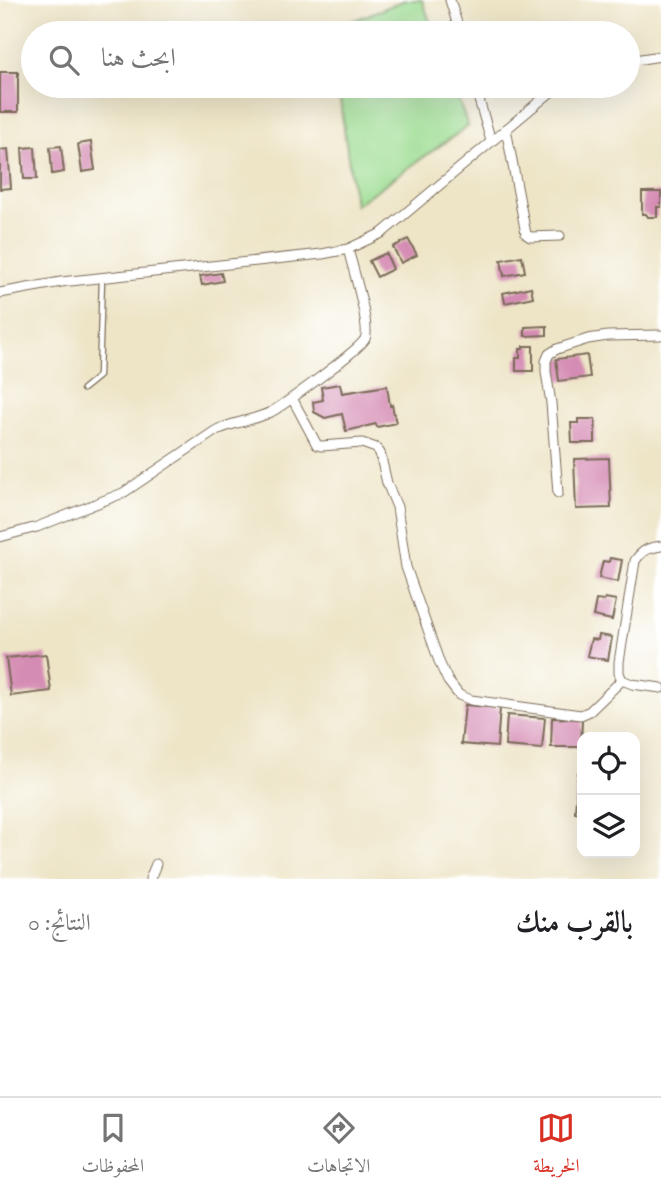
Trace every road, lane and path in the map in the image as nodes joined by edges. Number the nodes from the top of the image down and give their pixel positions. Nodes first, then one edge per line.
1 (450, 0) edge
2 (456, 21) edge
3 (661, 56) edge
4 (640, 59) edge
5 (478, 98) edge
6 (543, 98) edge
7 (506, 129) junction
8 (491, 141) junction
9 (560, 236) dead end
10 (348, 249) junction
11 (103, 278) junction
12 (0, 293) edge
13 (661, 335) edge
14 (83, 389) dead end
15 (292, 397) junction
16 (558, 493) dead end
17 (0, 537) edge
18 (661, 546) edge
19 (622, 680) junction
20 (661, 688) edge
21 (156, 864) dead end
22 (150, 879) edge

1 - 2 street
3 - 4 street
5 - 8 street
6 - 7 street
7 - 8 street
7 - 9 street
8 - 10 street
10 - 11 street
10 - 15 street
11 - 12 street
11 - 14 lane
13 - 16 street
15 - 17 street
15 - 19 street
18 - 19 street
19 - 20 street
21 - 22 street

